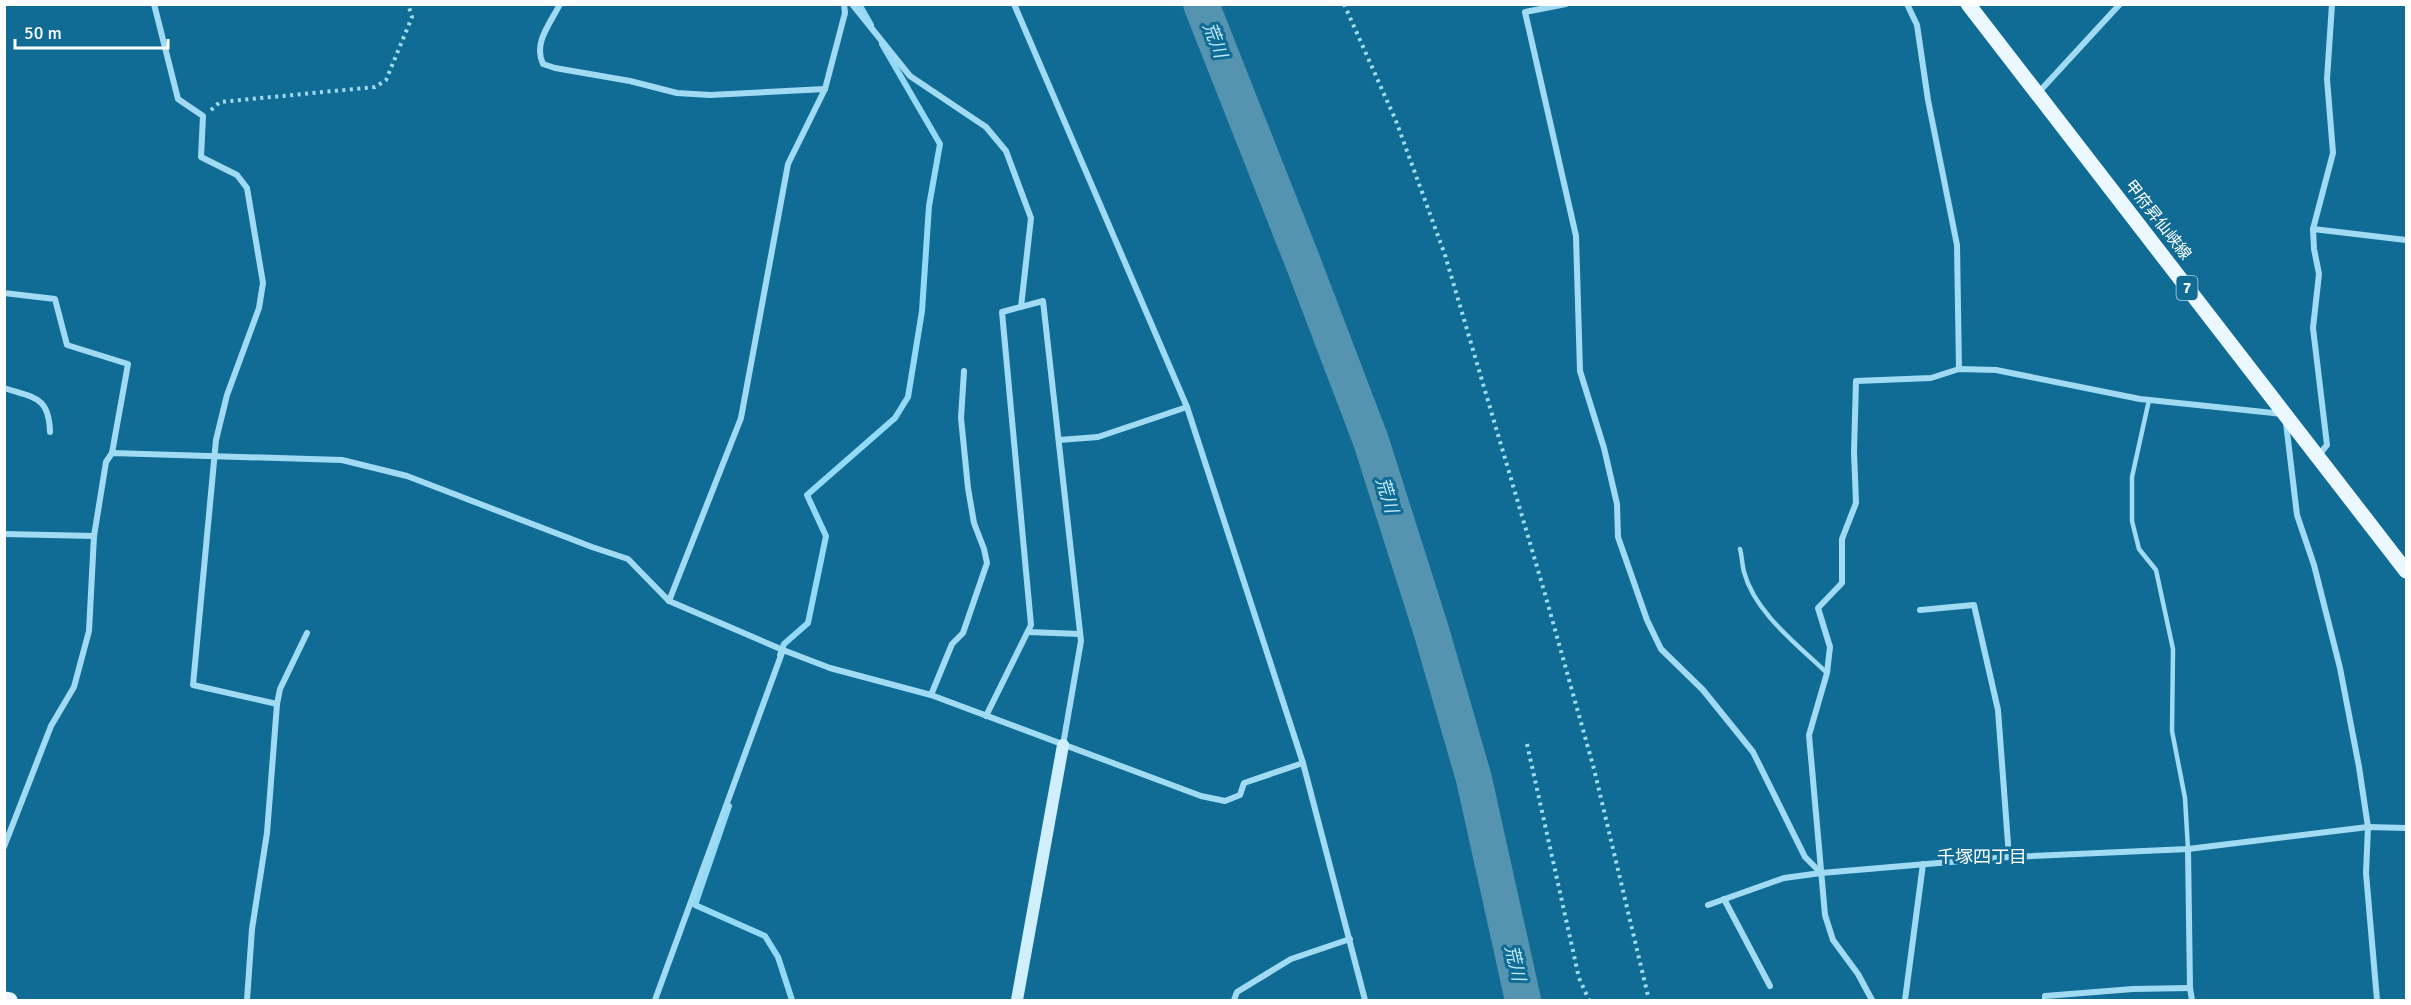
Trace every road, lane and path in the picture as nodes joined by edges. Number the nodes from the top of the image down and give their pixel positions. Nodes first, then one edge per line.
1 (154, 4) edge
2 (408, 4) edge
3 (560, 4) edge
4 (844, 4) edge
5 (852, 4) edge
6 (1014, 4) edge
7 (1344, 4) edge
8 (1566, 4) edge
9 (1907, 4) edge
10 (1968, 4) edge
11 (2120, 4) edge
12 (2332, 4) edge
13 (825, 89) junction
14 (2037, 94) junction
15 (203, 116) junction
16 (2313, 229) junction
17 (2406, 240) edge
18 (4, 292) edge
19 (1022, 307) junction
20 (1959, 369) junction
21 (964, 371) dead end
22 (4, 388) edge
23 (2149, 400) junction
24 (1187, 407) junction
25 (2285, 414) junction
26 (50, 432) dead end
27 (1059, 440) junction
28 (112, 453) junction
29 (2318, 457) junction
30 (215, 458) junction
31 (4, 534) edge
32 (94, 536) junction
33 (1740, 549) dead end
34 (2406, 571) edge
35 (669, 601) junction
36 (1920, 610) dead end
37 (1028, 632) junction
38 (307, 633) dead end
39 (1080, 634) junction
40 (783, 650) junction
41 (1827, 673) junction
42 (931, 695) junction
43 (277, 704) junction
44 (986, 716) junction
45 (1527, 744) dead end
46 (1063, 745) junction
47 (1303, 763) junction
48 (2368, 827) junction
49 (2406, 828) edge
50 (4, 847) edge
51 (2188, 849) junction
52 (2009, 857) junction
53 (1923, 864) junction
54 (1821, 873) junction
55 (1724, 899) junction
56 (1708, 905) dead end
57 (1350, 939) junction
58 (1770, 986) dead end
59 (2190, 988) junction
60 (4, 999) edge
61 (10, 1000) edge
62 (247, 1000) edge
63 (655, 1000) edge
64 (1017, 1000) edge
65 (1234, 1000) edge
66 (1365, 1000) edge
67 (1589, 1000) edge
68 (1649, 1000) edge
69 (1872, 1000) edge
70 (1905, 1000) edge
71 (2045, 1000) edge
72 (2192, 1000) edge
73 (2377, 1000) edge

1 - 15 street
2 - 15 path
3 - 13 street
4 - 13 street
5 - 19 street
6 - 24 street
7 - 68 path
8 - 54 street
9 - 20 street
10 - 14 main road, 甲府昇仙峡線 / 7
11 - 14 street
12 - 16 street
13 - 35 street
14 - 25 main road, 甲府昇仙峡線 / 7
15 - 30 street
16 - 17 street
16 - 29 street
18 - 28 street
19 - 27 street
19 - 37 street
20 - 23 street
20 - 41 street
21 - 42 street
22 - 26 street
23 - 25 street
23 - 51 lane
24 - 27 street
24 - 47 street
25 - 29 main road, 甲府昇仙峡線 / 7
25 - 48 street
27 - 39 street
28 - 30 street
28 - 32 street
29 - 34 main road, 甲府昇仙峡線 / 7
30 - 35 street
30 - 43 street
31 - 32 street
32 - 50 street
33 - 41 lane
35 - 40 street
36 - 52 street
37 - 39 street
37 - 44 street
38 - 43 street
39 - 46 street
40 - 42 street
40 - 63 street
41 - 54 street
42 - 44 street
43 - 62 street
44 - 46 street
45 - 67 path
46 - 47 street
46 - 64 street
47 - 57 street
48 - 49 street
48 - 51 street
48 - 73 street
51 - 52 street
51 - 59 street
52 - 53 street
53 - 54 street
53 - 70 street
54 - 55 street
54 - 69 street
55 - 56 street
55 - 58 street
57 - 65 street
57 - 66 street
59 - 71 street
59 - 72 street
60 - 61 main road

